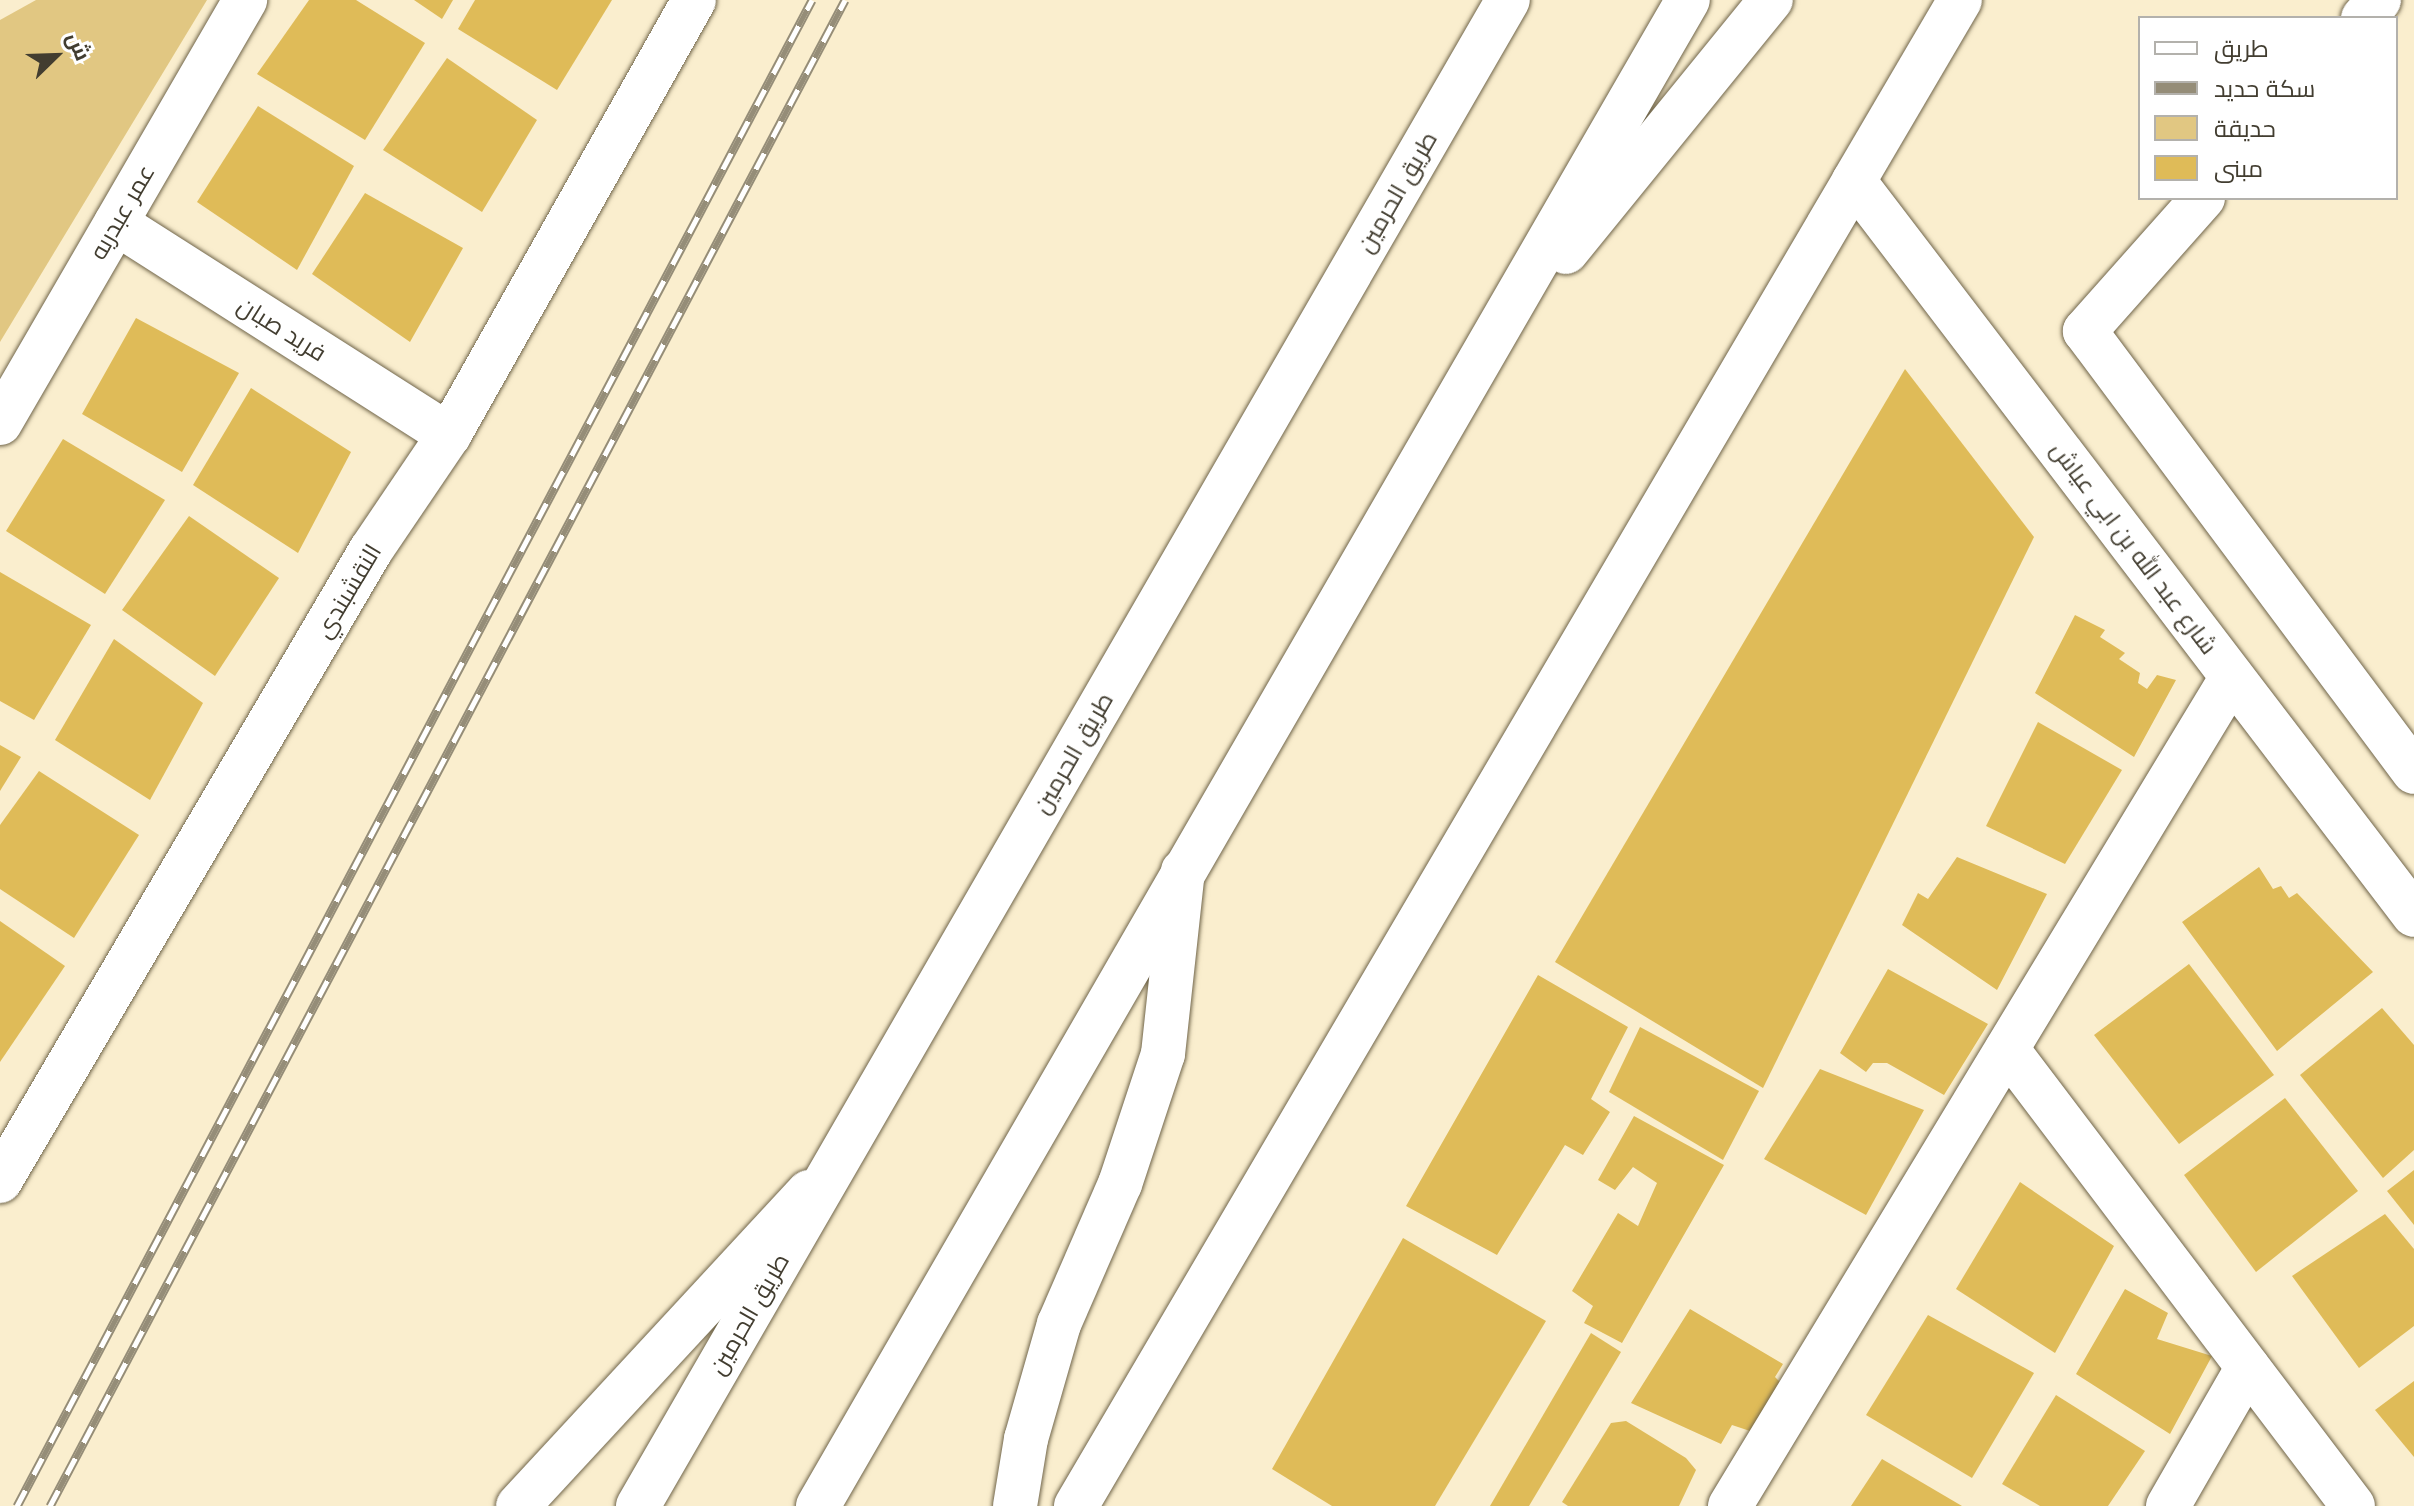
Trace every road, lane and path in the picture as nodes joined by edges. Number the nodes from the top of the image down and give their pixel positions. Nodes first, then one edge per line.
1 (245, 0) edge
2 (694, 0) edge
3 (1508, 0) edge
4 (1688, 0) edge
5 (1771, 0) edge
6 (1960, 0) edge
7 (2379, 0) edge
8 (2365, 16) edge
9 (1854, 181) junction
10 (2201, 200) edge
11 (116, 223) junction
12 (1479, 359) junction
13 (0, 423) edge
14 (449, 435) junction
15 (2232, 677) junction
16 (2414, 772) edge
17 (1183, 869) junction
18 (2414, 915) edge
19 (2007, 1049) junction
20 (835, 1164) junction
21 (0, 1181) edge
22 (2248, 1367) junction
23 (518, 1506) edge
24 (638, 1506) edge
25 (818, 1506) edge
26 (1015, 1506) edge
27 (1076, 1506) edge
28 (1730, 1506) edge
29 (2168, 1506) edge
30 (2353, 1506) edge

1 - 11 main road, عمر عبدربه
2 - 14 main road, النقشبندي
3 - 20 main road, طريق الحرمين
4 - 12 main road
5 - 12 main road
6 - 9 main road
7 - 8 main road
9 - 15 main road, شارع عبد الله بن ابي عياش
9 - 27 main road
10 - 16 main road
11 - 13 main road, عمر عبدربه
11 - 14 main road, فريد صبان
12 - 17 main road
14 - 21 main road, النقشبندي
15 - 18 main road, شارع عبد الله بن ابي عياش
15 - 19 main road
17 - 25 main road
17 - 26 main road
19 - 22 main road
19 - 28 main road
20 - 23 main road
20 - 24 main road, طريق الحرمين
22 - 29 main road
22 - 30 main road

